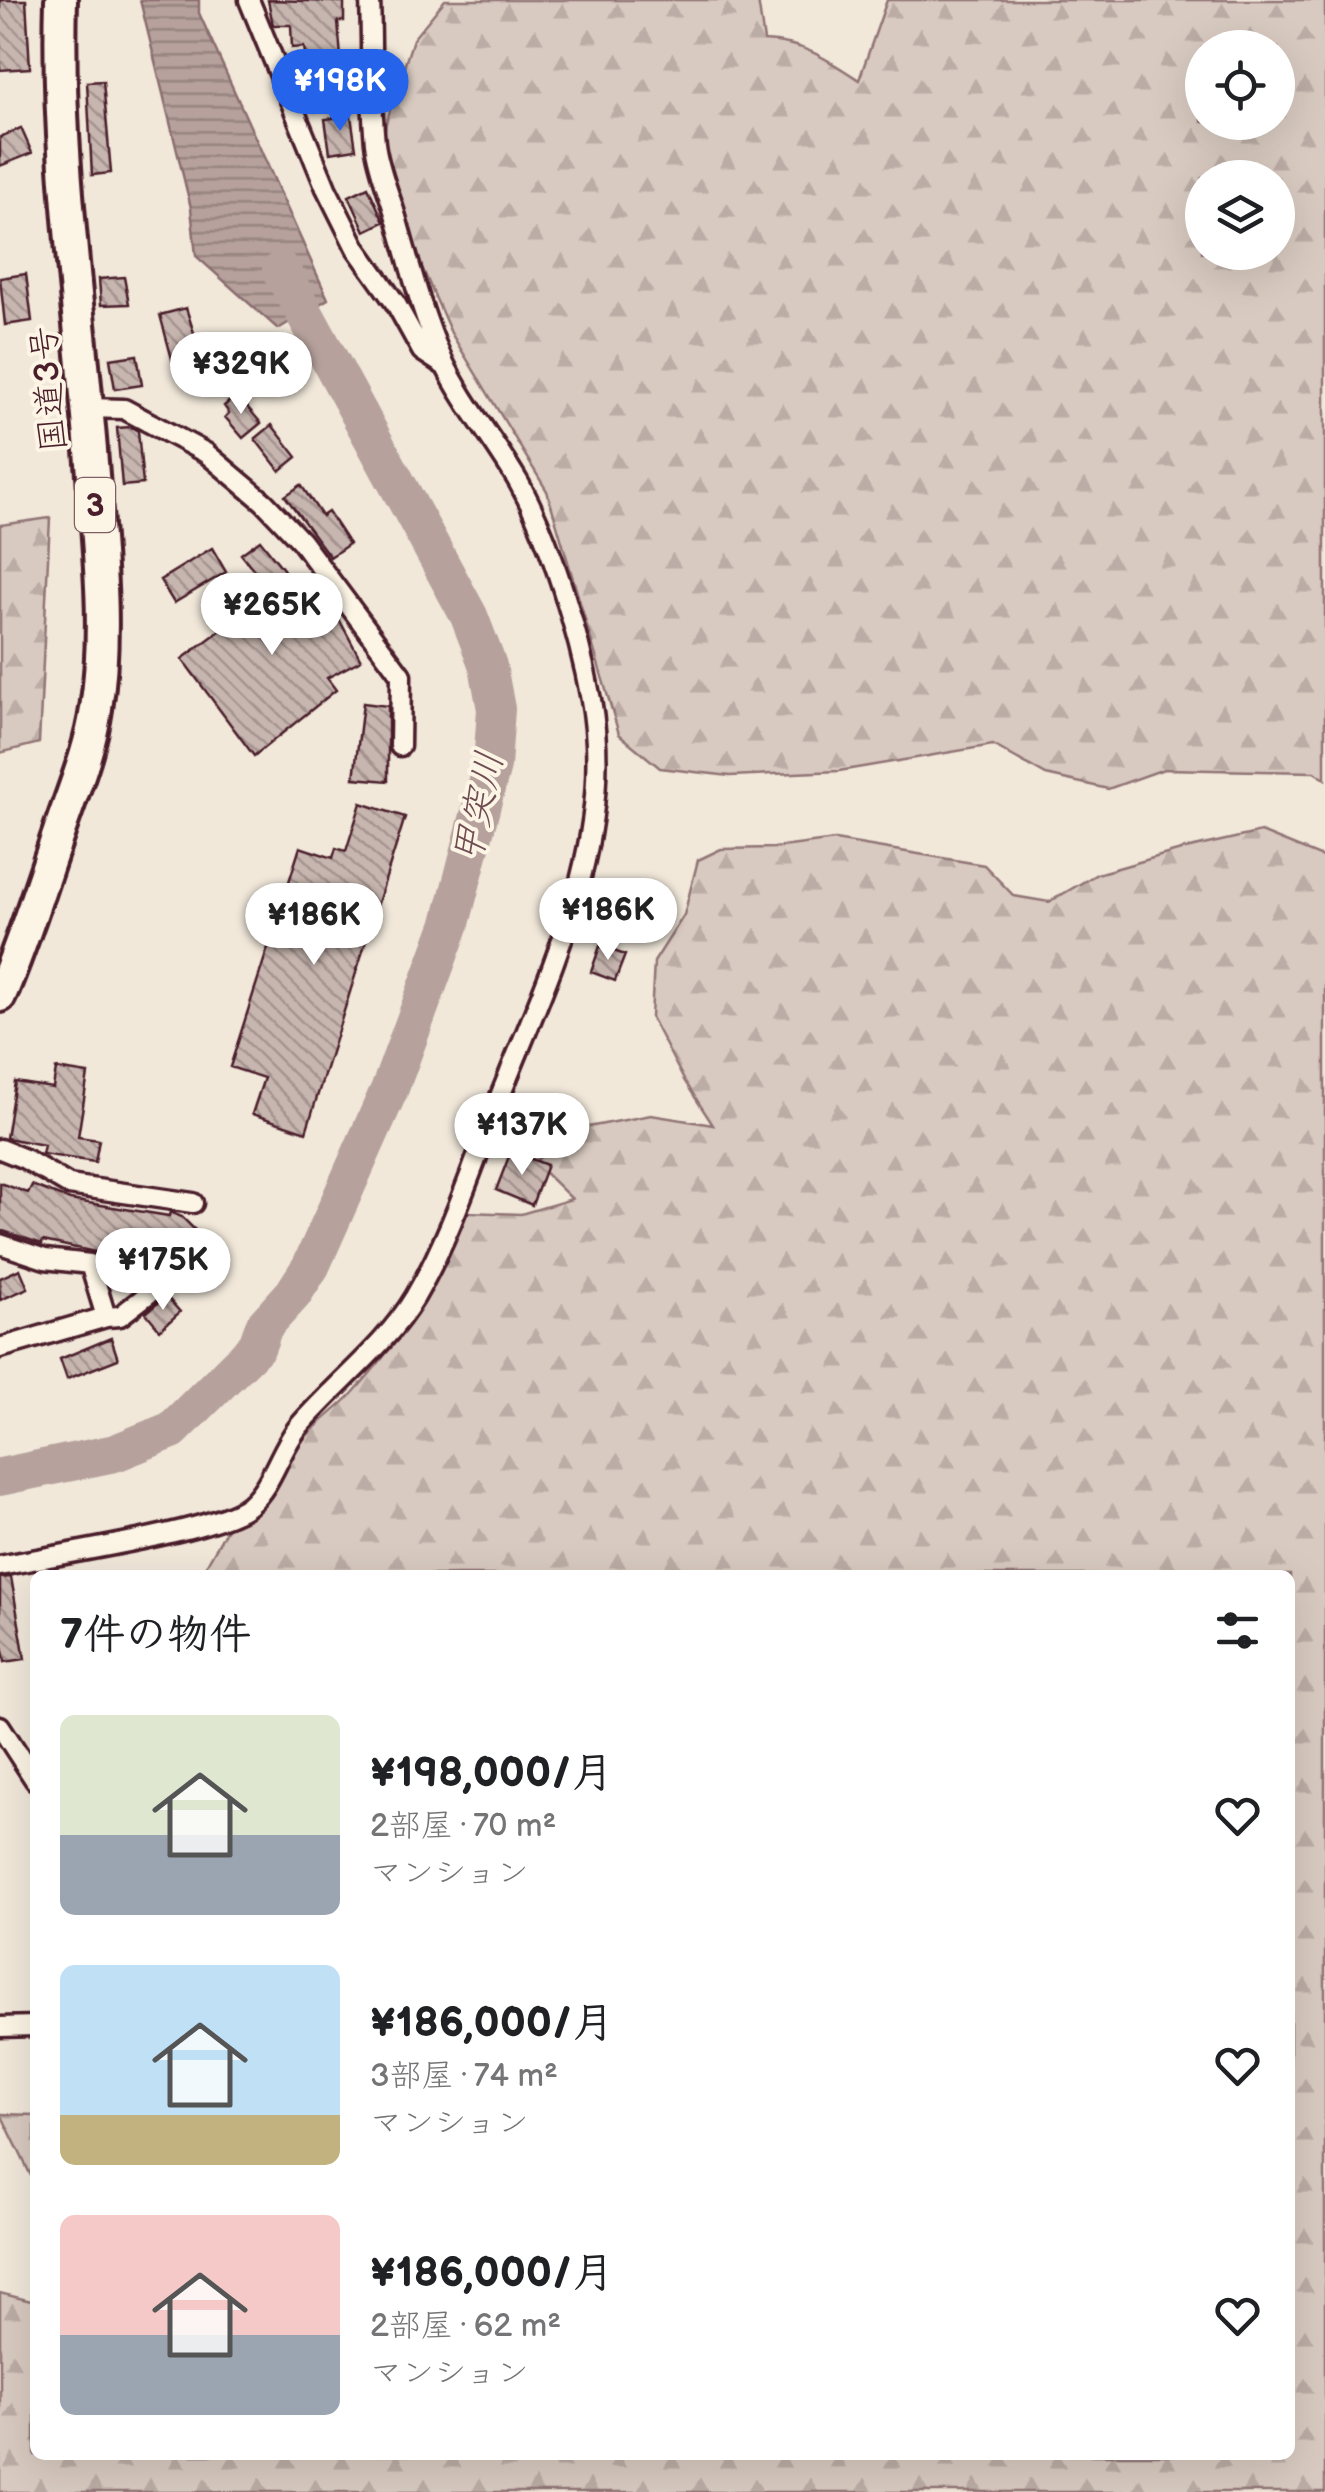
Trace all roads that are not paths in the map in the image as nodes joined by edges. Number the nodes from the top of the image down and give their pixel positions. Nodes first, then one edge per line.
1 (61, 0) edge
2 (249, 0) edge
3 (370, 0) edge
4 (446, 366) junction
5 (88, 408) junction
6 (400, 746) dead end
7 (0, 996) edge
8 (0, 1149) edge
9 (193, 1203) dead end
10 (0, 1244) edge
11 (160, 1285) dead end
12 (106, 1317) junction
13 (0, 1348) edge
14 (0, 1566) edge
15 (0, 1726) edge
16 (30, 1772) edge
17 (30, 2026) edge
18 (0, 2028) edge

1 - 5 highway, 国道3号 / 3
2 - 4 street
3 - 4 street
4 - 14 street
5 - 6 street
5 - 7 highway, 国道3号 / 3
8 - 9 street
10 - 12 street
11 - 12 street
12 - 13 street
15 - 16 street
17 - 18 street

